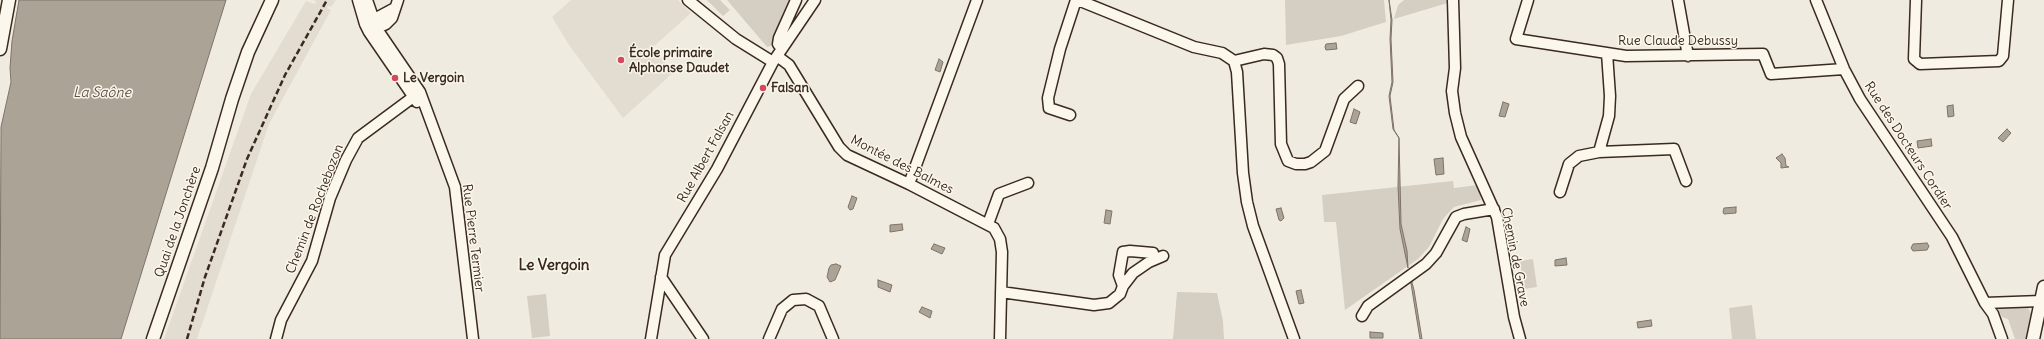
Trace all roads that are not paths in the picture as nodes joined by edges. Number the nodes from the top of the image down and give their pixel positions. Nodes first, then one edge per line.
1 (9, 0) edge
2 (272, 0) edge
3 (279, 0) edge
4 (358, 0) edge
5 (367, 0) edge
6 (688, 0) edge
7 (796, 0) edge
8 (815, 0) edge
9 (977, 0) edge
10 (1077, 0) edge
11 (1453, 0) edge
12 (1528, 0) edge
13 (1678, 0) edge
14 (1816, 0) edge
15 (1916, 0) edge
16 (2008, 0) edge
17 (396, 4) edge
18 (371, 26) junction
19 (0, 49) edge
20 (1607, 53) junction
21 (777, 56) junction
22 (1688, 56) junction
23 (1234, 61) junction
24 (1844, 69) junction
25 (1358, 86) dead end
26 (417, 94) junction
27 (229, 115) junction
28 (1070, 115) dead end
29 (1599, 152) junction
30 (1686, 181) dead end
31 (1028, 183) dead end
32 (908, 184) junction
33 (1560, 192) dead end
34 (1494, 209) junction
35 (988, 224) junction
36 (660, 277) junction
37 (1123, 286) junction
38 (2044, 287) edge
39 (1001, 292) junction
40 (2043, 300) edge
41 (1985, 303) junction
42 (1362, 316) dead end
43 (153, 339) edge
44 (276, 339) edge
45 (473, 339) edge
46 (651, 339) edge
47 (703, 339) edge
48 (769, 339) edge
49 (833, 339) edge
50 (1000, 339) edge
51 (1294, 339) edge
52 (1520, 339) edge
53 (2002, 339) edge
54 (2033, 339) edge

1 - 19 main road
2 - 27 main road
3 - 27 main road
4 - 18 street, Rue Pierre Termier
5 - 18 street, Rue Pierre Termier
6 - 21 street, Montée des Balmes
7 - 21 street
8 - 21 street, Rue Albert Falsan
9 - 32 street
10 - 23 street
10 - 28 street
11 - 34 street, Chemin de Grave
12 - 20 street, Rue Claude Debussy
13 - 22 street
14 - 24 street, Rue des Docteurs Cordier
15 - 16 street
17 - 18 street
18 - 26 street, Rue Pierre Termier
20 - 22 street, Rue Claude Debussy
20 - 29 street
21 - 32 street, Montée des Balmes
21 - 36 street, Rue Albert Falsan
22 - 24 street, Rue Claude Debussy
23 - 25 street
23 - 51 street
24 - 41 street, Rue des Docteurs Cordier
26 - 44 street, Chemin de Rochebozon
26 - 45 street, Rue Pierre Termier
27 - 43 main road, Quai de la Jonchère
29 - 30 street
29 - 33 street
31 - 35 street
32 - 35 street, Montée des Balmes
34 - 42 street
34 - 52 street, Chemin de Grave
35 - 39 street, Montée des Balmes
36 - 46 street, Rue Albert Falsan
36 - 47 street
37 - 37 street
37 - 39 street
38 - 40 main road
39 - 50 street, Montée des Balmes
40 - 41 street
40 - 54 main road
41 - 53 street, Rue des Docteurs Cordier
48 - 49 street

